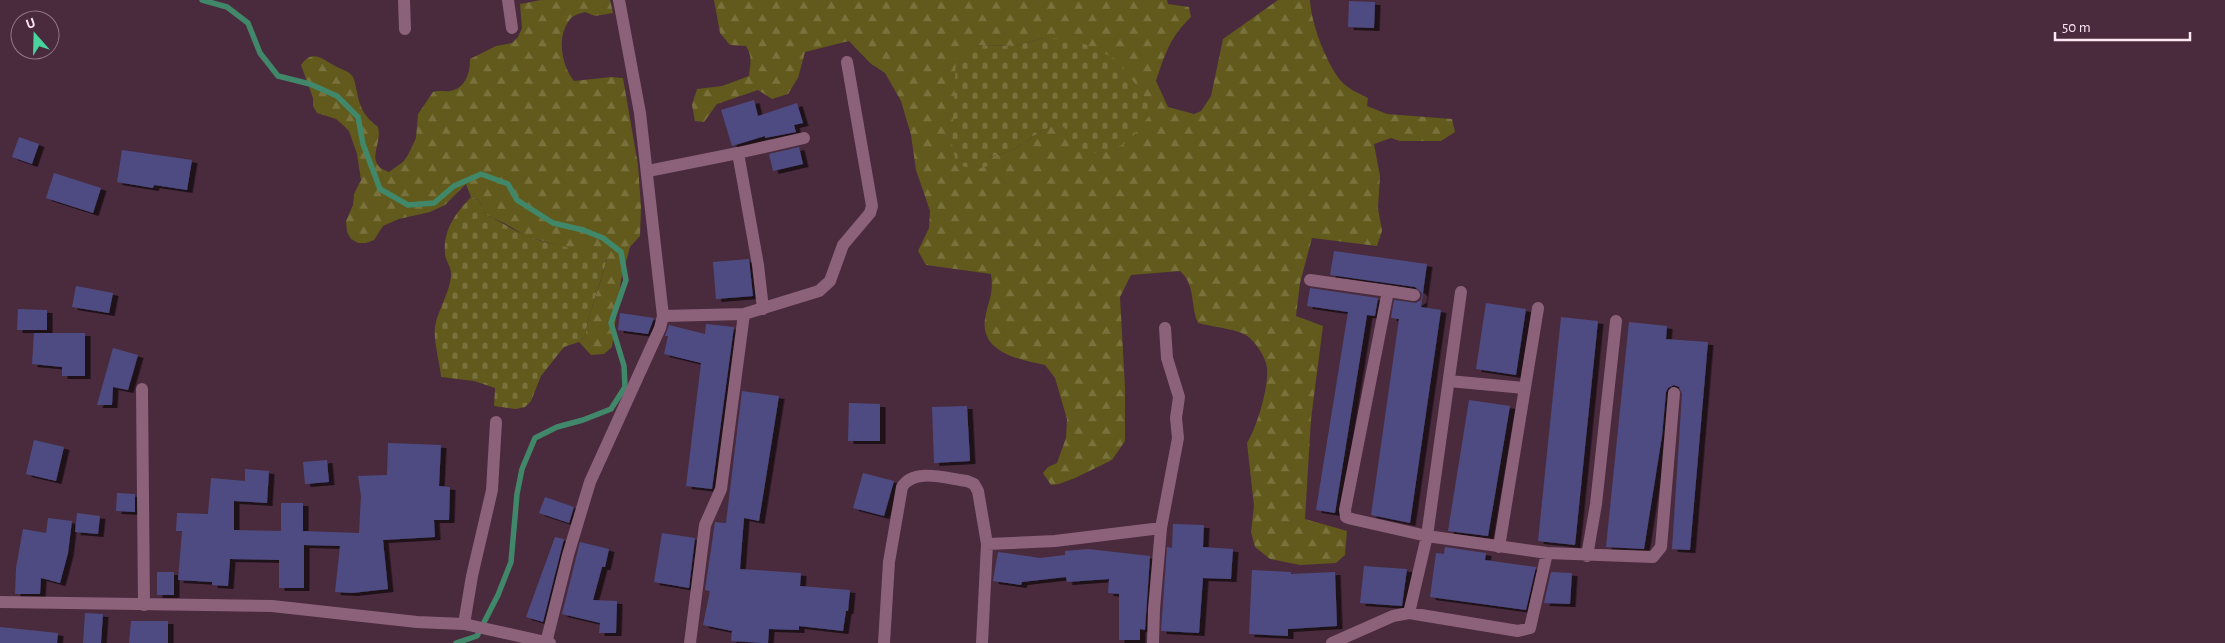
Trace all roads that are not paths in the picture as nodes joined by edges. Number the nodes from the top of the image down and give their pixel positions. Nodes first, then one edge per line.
1 (404, 0) edge
2 (508, 0) edge
3 (619, 0) edge
4 (512, 28) dead end
5 (404, 29) dead end
6 (847, 62) dead end
7 (804, 138) dead end
8 (738, 154) junction
9 (648, 171) junction
10 (1310, 280) dead end
11 (1388, 291) junction
12 (1461, 292) dead end
13 (1414, 295) dead end
14 (1538, 308) dead end
15 (763, 309) junction
16 (744, 314) junction
17 (663, 316) junction
18 (1616, 321) dead end
19 (1165, 328) dead end
20 (1449, 380) junction
21 (1524, 388) junction
22 (142, 389) dead end
23 (1674, 393) dead end
24 (496, 422) dead end
25 (1162, 528) junction
26 (1427, 536) junction
27 (987, 544) junction
28 (1499, 547) junction
29 (1547, 553) junction
30 (1587, 556) junction
31 (0, 602) edge
32 (144, 604) junction
33 (1409, 614) junction
34 (464, 624) junction
35 (1341, 642) edge
36 (546, 643) edge
37 (550, 643) edge
38 (690, 643) edge
39 (884, 643) edge
40 (982, 643) edge
41 (1153, 643) edge

1 - 5 street
2 - 4 street
3 - 9 street
6 - 15 street
7 - 8 street
8 - 9 street
8 - 15 street
9 - 17 street
10 - 11 street
11 - 13 street
11 - 26 street
12 - 20 street
14 - 21 street
15 - 16 street
16 - 17 street
16 - 38 street
17 - 36 street
18 - 30 street
19 - 25 street
20 - 21 street
20 - 26 street
21 - 28 street
22 - 32 street
23 - 30 street
24 - 34 street
25 - 27 street
25 - 41 street
26 - 28 street
26 - 33 street
27 - 39 street
27 - 40 street
28 - 29 street
29 - 30 street
29 - 33 street
31 - 32 street
32 - 34 street
33 - 35 street
34 - 36 street
36 - 37 street

